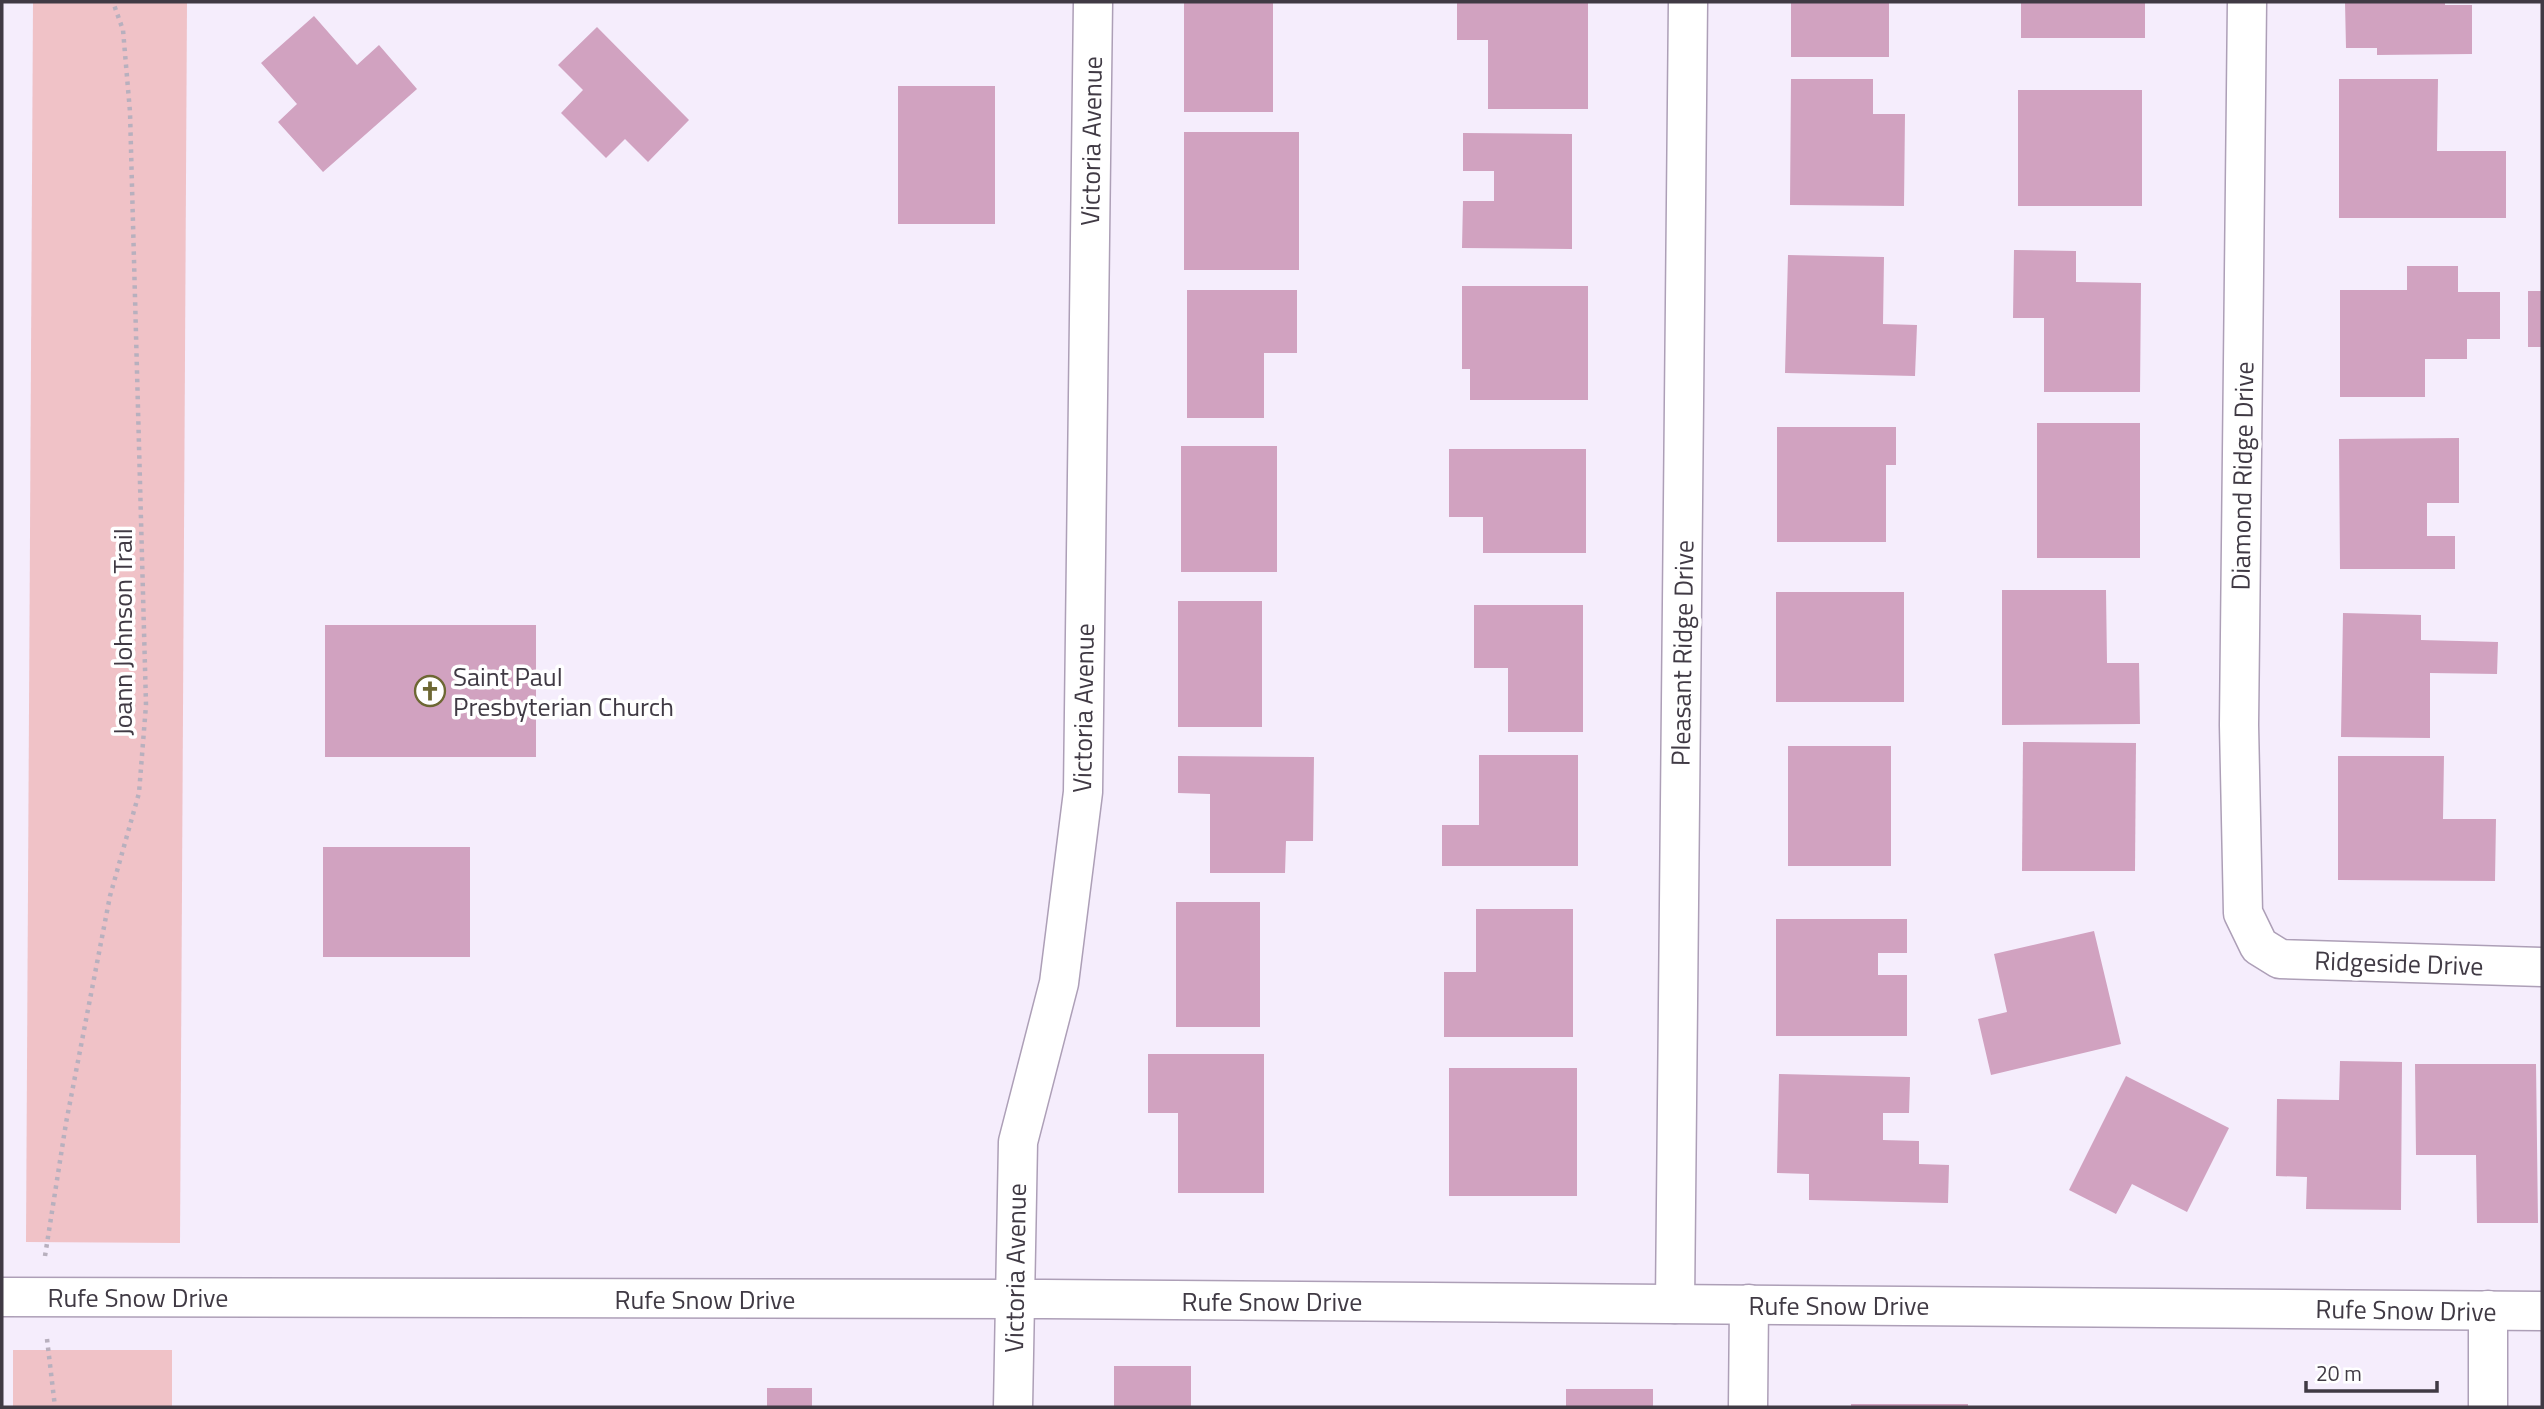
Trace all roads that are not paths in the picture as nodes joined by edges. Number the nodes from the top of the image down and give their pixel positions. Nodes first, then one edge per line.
1 (1093, 2) edge
2 (1688, 2) edge
3 (2247, 2) edge
4 (2259, 946) joint
5 (2542, 967) edge
6 (2, 1297) edge
7 (1014, 1299) junction
8 (1675, 1304) junction
9 (1748, 1304) junction
10 (2488, 1310) junction
11 (2542, 1311) edge
12 (1013, 1407) edge
13 (1748, 1407) edge
14 (2488, 1407) edge

1 - 7 street, Victoria Avenue
2 - 8 street, Pleasant Ridge Drive
3 - 4 street, Diamond Ridge Drive
4 - 5 street, Ridgeside Drive
6 - 7 street, Rufe Snow Drive
7 - 8 street, Rufe Snow Drive
7 - 12 street, Victoria Avenue
8 - 9 street, Rufe Snow Drive
9 - 10 street, Rufe Snow Drive
9 - 13 street
10 - 11 street, Rufe Snow Drive
10 - 14 street

